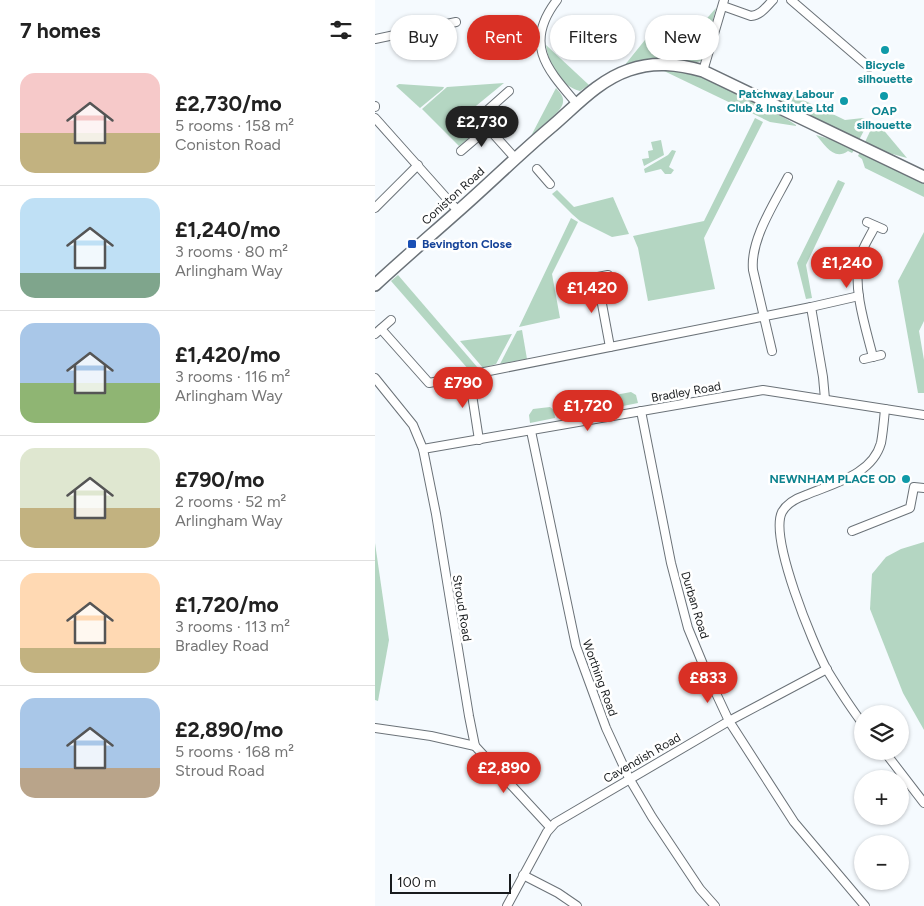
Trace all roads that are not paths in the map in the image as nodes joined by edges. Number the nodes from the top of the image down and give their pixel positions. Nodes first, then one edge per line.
1 (557, 0) edge
2 (773, 0) edge
3 (791, 0) edge
4 (723, 3) edge
5 (390, 35) edge
6 (375, 39) edge
7 (869, 67) dead end
8 (703, 71) junction
9 (509, 91) dead end
10 (577, 104) junction
11 (375, 118) edge
12 (488, 128) junction
13 (461, 151) dead end
14 (515, 158) junction
15 (418, 165) junction
16 (537, 169) dead end
17 (788, 177) dead end
18 (924, 177) edge
19 (550, 184) dead end
20 (375, 208) edge
21 (458, 211) junction
22 (867, 222) dead end
23 (875, 226) junction
24 (883, 229) dead end
25 (608, 275) dead end
26 (597, 277) junction
27 (588, 279) dead end
28 (375, 285) edge
29 (859, 296) junction
30 (811, 308) junction
31 (763, 316) junction
32 (391, 320) dead end
33 (378, 331) edge
34 (610, 347) junction
35 (772, 351) dead end
36 (864, 359) dead end
37 (469, 375) junction
38 (375, 378) edge
39 (825, 399) junction
40 (885, 409) junction
41 (641, 411) junction
42 (924, 415) edge
43 (531, 431) junction
44 (479, 440) junction
45 (423, 449) junction
46 (924, 488) edge
47 (852, 531) dead end
48 (827, 669) junction
49 (854, 710) edge
50 (729, 721) junction
51 (375, 728) edge
52 (475, 746) junction
53 (891, 760) edge
54 (629, 778) junction
55 (924, 803) edge
56 (550, 827) junction
57 (523, 875) junction
58 (507, 906) edge
59 (577, 906) edge
60 (715, 906) edge
61 (865, 906) edge

1 - 10 street
2 - 4 street
3 - 7 street
4 - 8 street
5 - 6 street
8 - 10 street, Coniston Road
8 - 18 street, Coniston Road
9 - 12 street
10 - 14 street, Coniston Road
11 - 15 street
12 - 13 street
12 - 14 street
14 - 21 street, Coniston Road
15 - 20 street
15 - 21 street
16 - 19 street
17 - 31 street
21 - 28 street, Coniston Road
22 - 23 street
23 - 24 street
23 - 29 street
25 - 26 street
26 - 27 street
26 - 34 street
29 - 30 street
29 - 36 street
30 - 31 street
30 - 39 street
31 - 34 street
31 - 35 street
32 - 33 street
33 - 37 street
34 - 37 street
37 - 44 street
38 - 45 street, Stroud Road
39 - 40 street, Bradley Road
39 - 41 street, Bradley Road
40 - 42 street, Bradley Road
40 - 48 street
41 - 43 street, Bradley Road
41 - 50 street, Durban Road
43 - 44 street, Bradley Road
43 - 54 street, Worthing Road
44 - 45 street, Bradley Road
45 - 52 street, Stroud Road
46 - 47 street
48 - 49 street
48 - 50 street, Cavendish Road
50 - 54 street, Cavendish Road
50 - 61 street, Durban Road
51 - 52 street
52 - 56 street
53 - 55 street
54 - 56 street, Cavendish Road
54 - 60 street, Worthing Road
56 - 57 street, Cavendish Road
57 - 58 street, Cavendish Road
57 - 59 street

